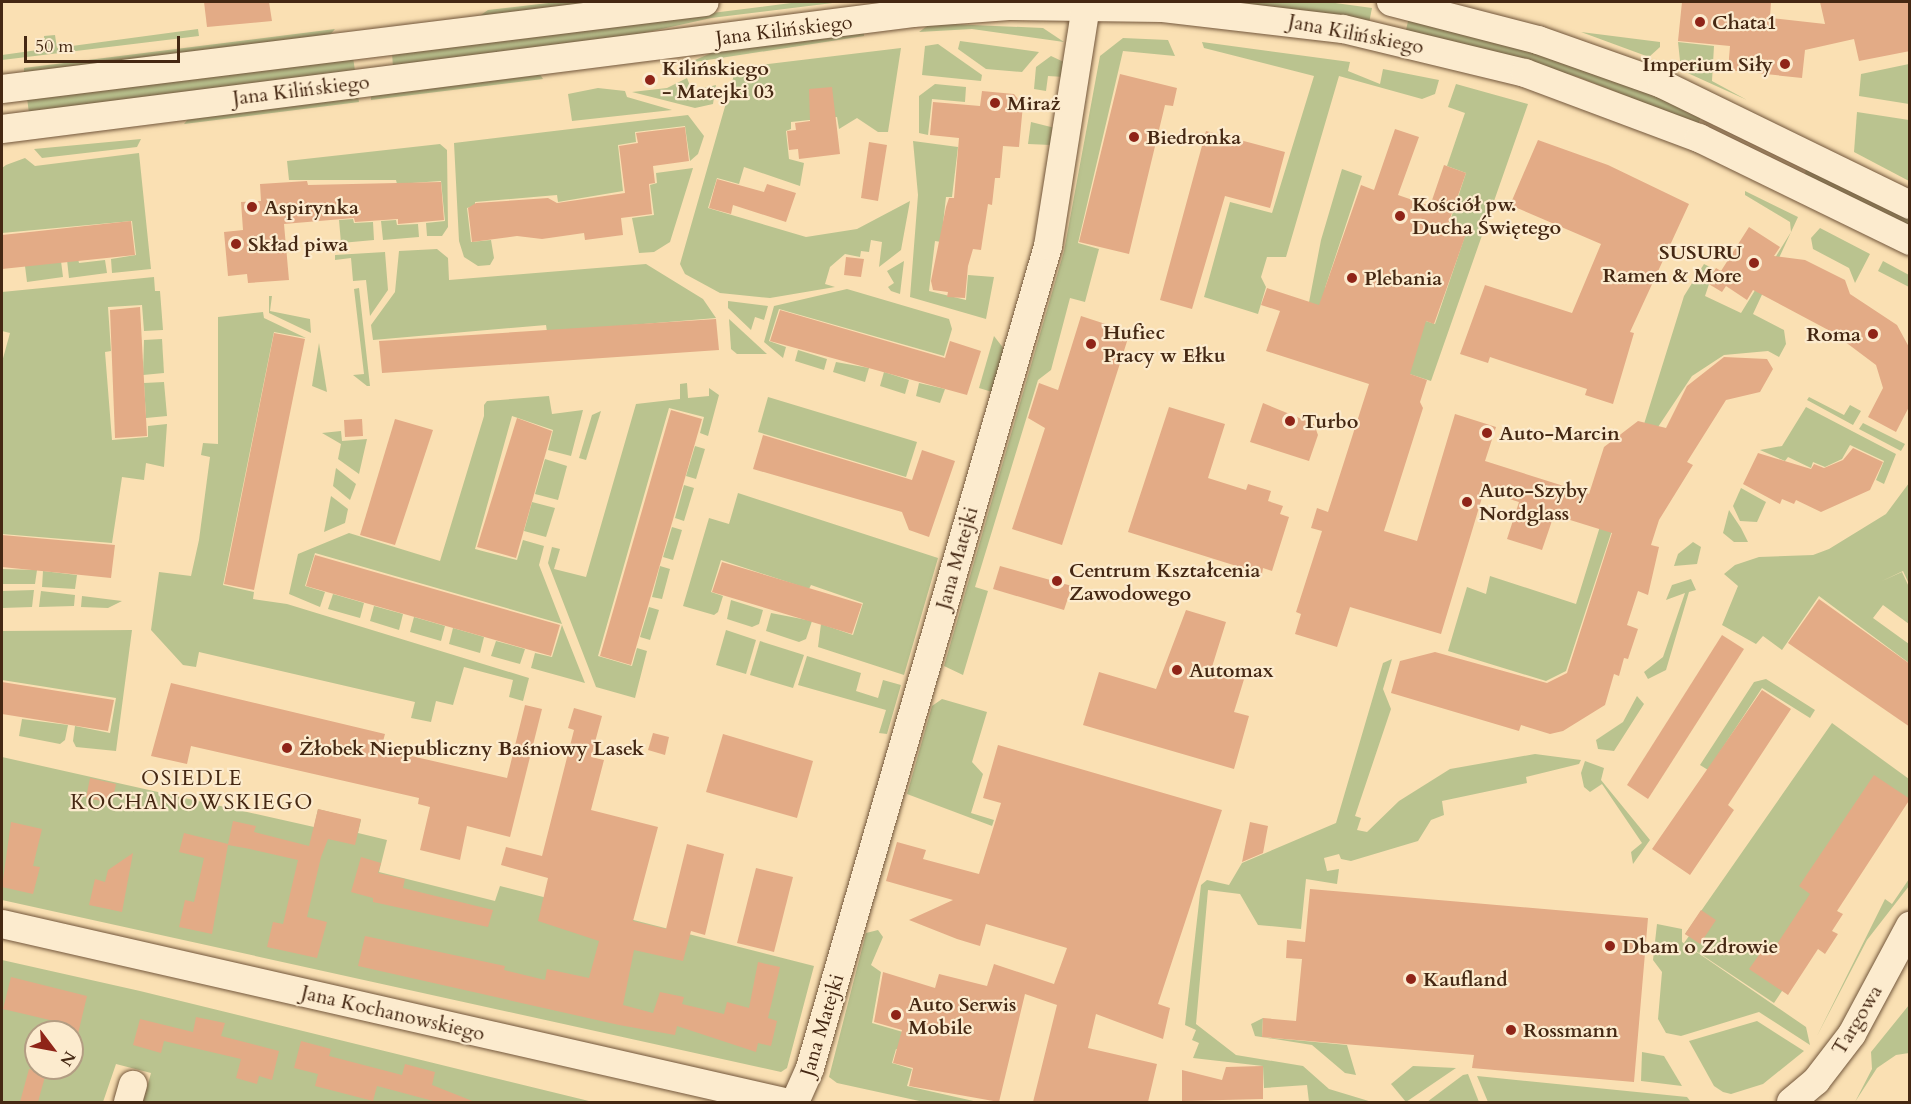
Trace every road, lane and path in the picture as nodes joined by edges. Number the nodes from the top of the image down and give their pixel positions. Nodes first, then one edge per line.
1 (705, 2) edge
2 (1390, 2) edge
3 (1086, 5) junction
4 (914, 7) edge
5 (2, 89) edge
6 (2, 129) edge
7 (1777, 137) junction
8 (1762, 167) junction
9 (1910, 205) edge
10 (1910, 242) edge
11 (2, 924) edge
12 (1910, 926) edge
13 (785, 1102) edge
14 (795, 1102) edge
15 (1791, 1102) edge

1 - 5 street, Jana Kilińskiego
2 - 7 street, Jana Kilińskiego
3 - 4 street, Jana Kilińskiego
3 - 8 street, Jana Kilińskiego
3 - 14 street, Jana Matejki
4 - 6 street, Jana Kilińskiego
7 - 8 street
7 - 9 street, Jana Kilińskiego
8 - 10 street, Jana Kilińskiego
11 - 13 street, Jana Kochanowskiego
12 - 15 street, Targowa

